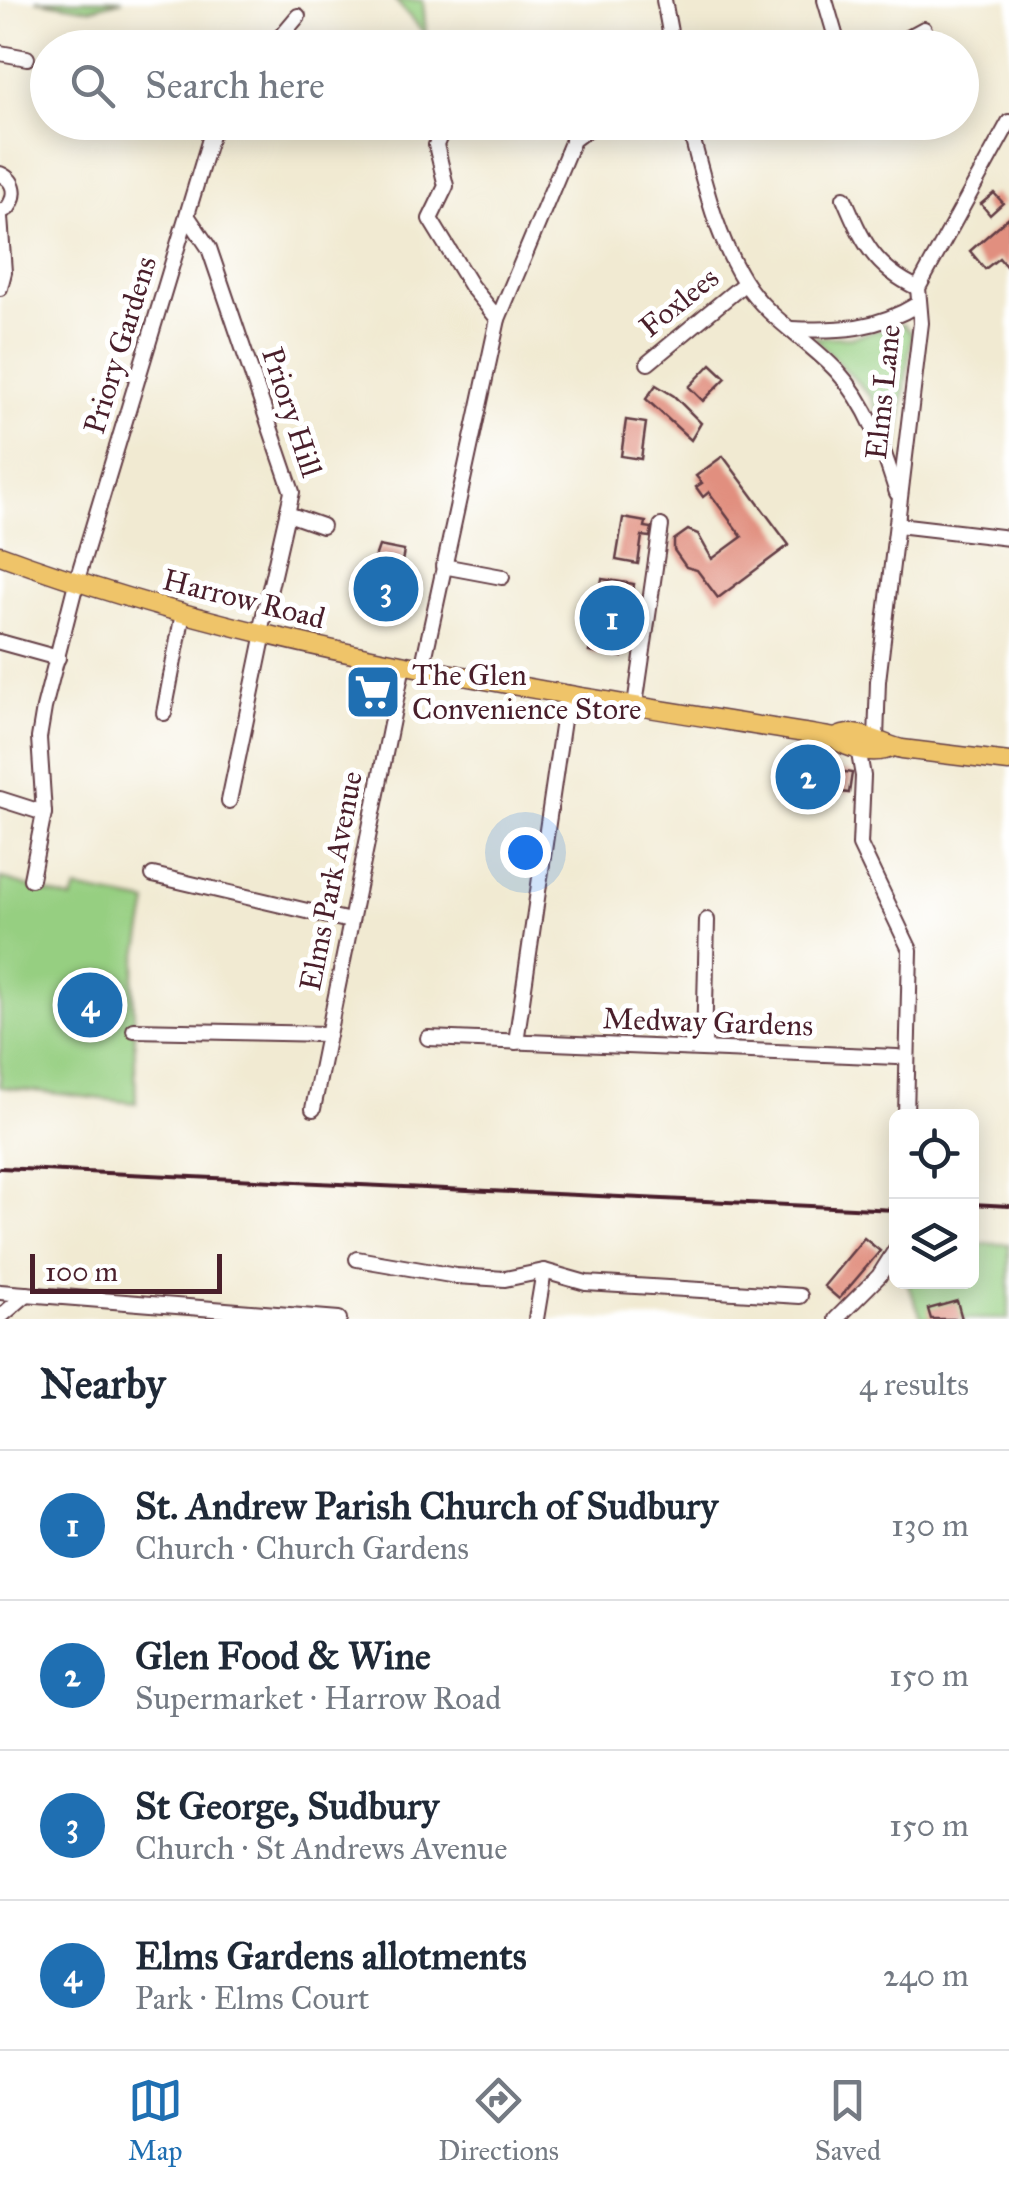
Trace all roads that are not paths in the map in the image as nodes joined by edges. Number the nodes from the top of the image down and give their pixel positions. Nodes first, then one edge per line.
1 (664, 0) edge
2 (824, 0) edge
3 (298, 16) dead end
4 (286, 30) edge
5 (670, 30) edge
6 (833, 30) edge
7 (0, 53) edge
8 (27, 58) dead end
9 (1009, 122) edge
10 (210, 140) edge
11 (438, 140) edge
12 (574, 140) edge
13 (693, 140) edge
14 (0, 174) edge
15 (844, 198) dead end
16 (0, 214) edge
17 (188, 217) junction
18 (745, 284) junction
19 (0, 288) edge
20 (918, 288) junction
21 (918, 304) junction
22 (498, 319) junction
23 (791, 329) junction
24 (648, 363) dead end
25 (899, 498) junction
26 (288, 514) junction
27 (322, 526) dead end
28 (660, 526) dead end
29 (898, 526) junction
30 (1009, 538) edge
31 (0, 555) edge
32 (443, 566) junction
33 (502, 577) dead end
34 (76, 583) junction
35 (182, 614) junction
36 (262, 633) junction
37 (0, 642) edge
38 (58, 658) junction
39 (413, 667) junction
40 (567, 693) junction
41 (635, 706) junction
42 (164, 713) dead end
43 (836, 738) junction
44 (884, 746) junction
45 (858, 748) junction
46 (1009, 762) edge
47 (864, 776) junction
48 (0, 798) edge
49 (229, 801) dead end
50 (44, 813) junction
51 (153, 874) dead end
52 (31, 879) dead end
53 (707, 920) dead end
54 (350, 921) junction
55 (134, 1030) dead end
56 (328, 1034) junction
57 (428, 1038) dead end
58 (516, 1042) junction
59 (704, 1049) junction
60 (897, 1057) dead end
61 (313, 1108) dead end
62 (906, 1109) edge
63 (357, 1259) dead end
64 (889, 1260) edge
65 (544, 1271) junction
66 (0, 1292) edge
67 (27, 1294) junction
68 (800, 1296) dead end
69 (0, 1317) edge
70 (339, 1319) edge
71 (536, 1319) edge
72 (836, 1319) edge

1 - 5 street
2 - 6 street
3 - 4 street
7 - 8 street
9 - 20 street
10 - 17 street, Priory Gardens
11 - 22 street
12 - 22 street, Elms Park Avenue
13 - 18 street, Elms Lane
14 - 16 street
15 - 20 street
16 - 19 street
17 - 26 street, Priory Hill
17 - 34 street, Priory Gardens
18 - 23 street, Elms Lane
18 - 24 street, Foxlees
20 - 21 street
21 - 23 street, Elms Lane
21 - 25 street, Elms Lane
22 - 32 street, Elms Park Avenue
23 - 25 street, Elms Lane
25 - 29 street, Elms Lane
26 - 27 street
26 - 36 street, Priory Hill
28 - 41 street
29 - 30 street
29 - 44 street, Elms Lane
31 - 34 main road, Harrow Road
32 - 33 street
32 - 39 street, Elms Park Avenue
34 - 35 main road, Harrow Road
34 - 38 street, Priory Gardens
35 - 36 main road, Harrow Road
35 - 42 street
36 - 39 main road, Harrow Road
36 - 49 street, Priory Hill
37 - 38 street
38 - 50 street, Priory Gardens
39 - 40 main road, Harrow Road
39 - 54 street, Elms Park Avenue
40 - 41 main road, Harrow Road
40 - 58 street
41 - 43 main road, Harrow Road
43 - 44 main road, Harrow Road
43 - 45 main road, Harrow Road
44 - 45 main road, Harrow Road
44 - 46 main road, Harrow Road
44 - 47 street
45 - 47 street
47 - 62 street
48 - 50 street
50 - 52 street, Priory Gardens
51 - 54 street
53 - 59 street
54 - 56 street, Elms Park Avenue
55 - 56 street
56 - 61 street, Elms Park Avenue
57 - 58 street, Medway Gardens
58 - 59 street, Medway Gardens
59 - 60 street, Medway Gardens
63 - 65 street
64 - 72 street
65 - 68 street
65 - 71 street
66 - 67 street
67 - 69 street
67 - 70 street

